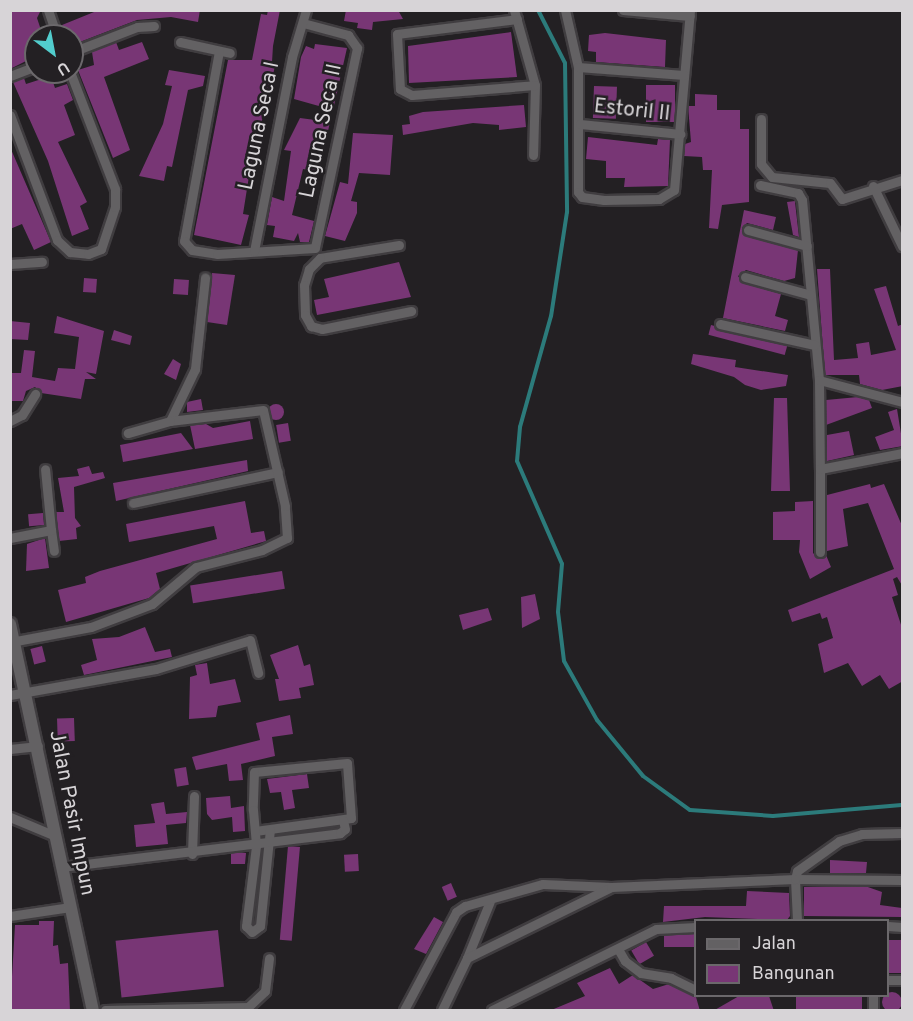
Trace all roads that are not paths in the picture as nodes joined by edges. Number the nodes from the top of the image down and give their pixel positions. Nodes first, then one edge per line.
1 (306, 10) edge
2 (565, 10) edge
3 (623, 10) edge
4 (690, 13) edge
5 (515, 15) edge
6 (303, 23) junction
7 (154, 26) dead end
8 (180, 42) dead end
9 (84, 47) edge
10 (219, 51) junction
11 (230, 53) dead end
12 (578, 67) junction
13 (684, 75) junction
14 (75, 84) edge
15 (535, 85) junction
16 (10, 115) edge
17 (761, 119) dead end
18 (579, 124) junction
19 (681, 134) junction
20 (533, 154) dead end
21 (903, 180) edge
22 (760, 185) dead end
23 (873, 186) junction
24 (748, 230) dead end
25 (399, 244) dead end
26 (807, 246) junction
27 (903, 246) edge
28 (315, 248) junction
29 (254, 251) junction
30 (320, 258) junction
31 (42, 262) dead end
32 (10, 264) edge
33 (205, 278) dead end
34 (745, 278) dead end
35 (811, 295) junction
36 (411, 311) dead end
37 (720, 324) dead end
38 (815, 345) junction
39 (819, 380) junction
40 (35, 394) dead end
41 (903, 402) edge
42 (10, 421) edge
43 (170, 421) junction
44 (128, 433) dead end
45 (903, 453) edge
46 (45, 469) dead end
47 (820, 469) junction
48 (278, 472) junction
49 (133, 503) dead end
50 (51, 530) junction
51 (10, 538) edge
52 (54, 550) dead end
53 (820, 552) dead end
54 (10, 624) edge
55 (16, 641) junction
56 (258, 673) dead end
57 (28, 692) junction
58 (10, 694) edge
59 (38, 746) junction
60 (10, 749) edge
61 (194, 795) dead end
62 (10, 817) edge
63 (343, 820) junction
64 (270, 830) junction
65 (255, 831) junction
66 (903, 833) edge
67 (53, 835) junction
68 (270, 844) junction
69 (256, 846) junction
70 (192, 854) junction
71 (61, 867) junction
72 (795, 879) junction
73 (903, 880) edge
74 (611, 887) junction
75 (490, 901) junction
76 (70, 907) junction
77 (10, 916) edge
78 (796, 919) edge
79 (694, 927) edge
80 (618, 949) junction
81 (269, 958) dead end
82 (466, 958) junction
83 (694, 989) edge
84 (93, 1011) edge
85 (105, 1011) edge
86 (404, 1011) edge
87 (442, 1011) edge
88 (492, 1011) edge

1 - 6 street, Laguna Seca I
2 - 12 street
3 - 4 street
4 - 13 street
5 - 15 street
5 - 15 street
6 - 28 street, Laguna Seca II
6 - 29 street, Laguna Seca I
7 - 9 street
8 - 10 street
10 - 11 street
10 - 29 street
12 - 13 street
12 - 18 street
13 - 19 street
14 - 16 street
15 - 20 street
17 - 23 street
18 - 19 street, Estoril II
18 - 19 street
21 - 23 street
22 - 26 street
23 - 27 street
24 - 26 street
25 - 30 street
26 - 35 street
28 - 29 street
28 - 30 street
30 - 36 street
31 - 32 street
33 - 43 street
34 - 35 street
35 - 38 street
37 - 38 street
38 - 39 street
39 - 41 street
39 - 47 street
40 - 42 street
43 - 44 street
43 - 48 street
45 - 47 street
46 - 50 street
47 - 53 street
48 - 49 street
48 - 55 street
50 - 51 street
50 - 52 street
54 - 55 street, Jalan Pasir Impun
55 - 57 street, Jalan Pasir Impun
56 - 57 street
57 - 58 street
57 - 59 street, Jalan Pasir Impun
59 - 60 street
59 - 67 street, Jalan Pasir Impun
61 - 70 street
62 - 67 street
63 - 64 street
63 - 65 street
63 - 68 street
64 - 65 street
64 - 68 street
65 - 69 street
66 - 72 street
67 - 71 street, Jalan Pasir Impun
68 - 69 street
68 - 69 street
69 - 70 street
70 - 71 street
71 - 76 street, Jalan Pasir Impun
72 - 73 street
72 - 74 street
72 - 78 street
74 - 75 street
74 - 82 street
75 - 82 street
75 - 86 street
76 - 77 street
76 - 84 street, Jalan Pasir Impun
79 - 80 street
80 - 83 street
80 - 88 street
81 - 85 street
82 - 87 street

